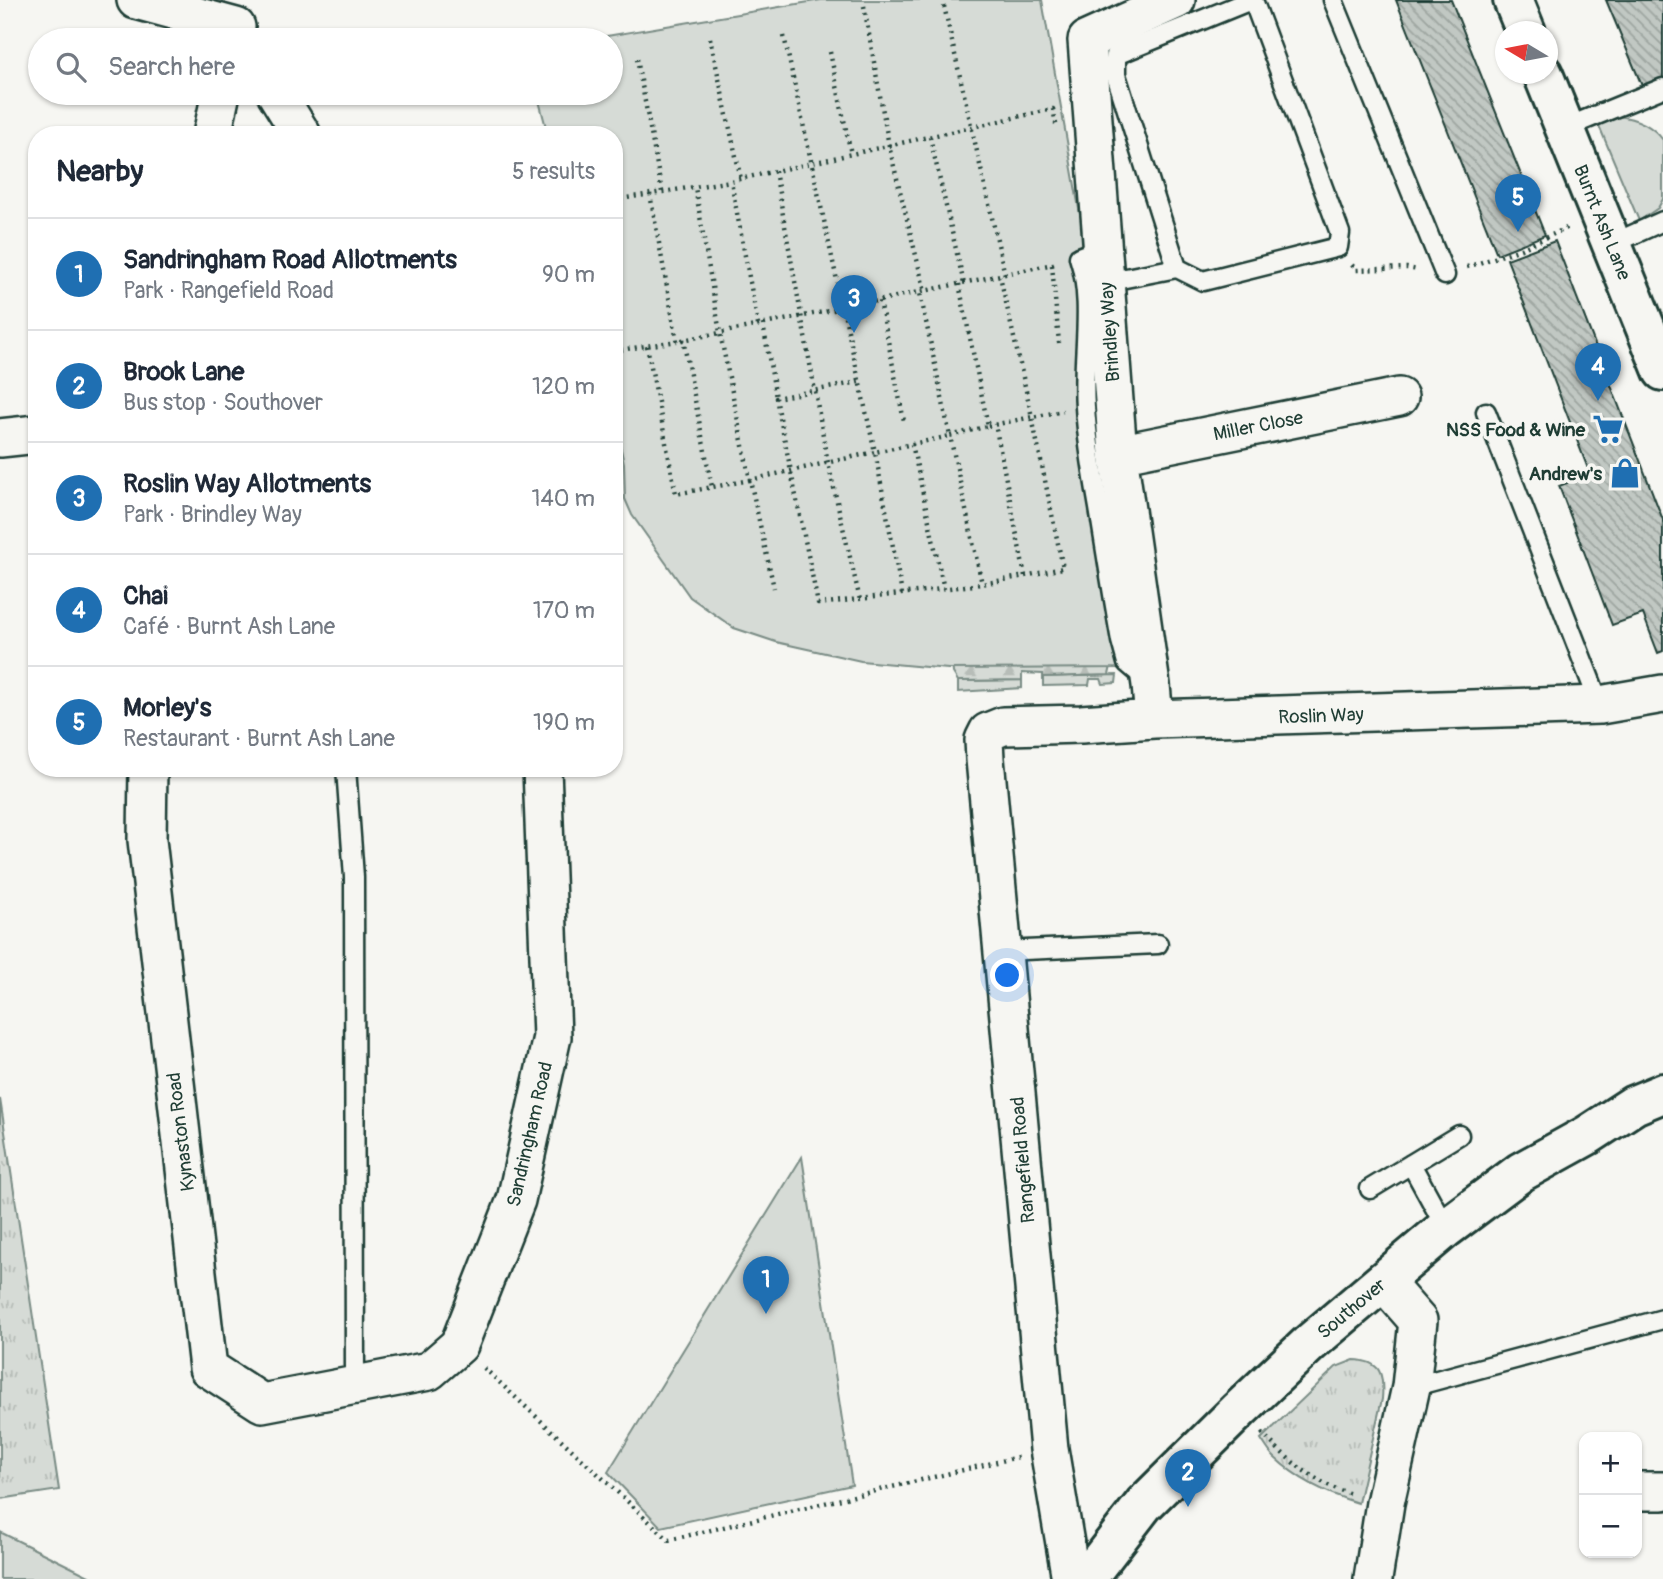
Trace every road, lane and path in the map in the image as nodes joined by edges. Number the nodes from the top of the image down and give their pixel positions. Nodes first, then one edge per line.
1 (136, 0) edge
2 (1176, 0) edge
3 (1252, 0) edge
4 (1333, 0) edge
5 (1513, 0) edge
6 (864, 6) dead end
7 (944, 6) dead end
8 (1522, 21) edge
9 (239, 27) edge
10 (784, 36) dead end
11 (710, 38) dead end
12 (830, 52) dead end
13 (637, 60) dead end
14 (1547, 84) edge
15 (1663, 88) edge
16 (218, 105) edge
17 (283, 105) edge
18 (214, 126) edge
19 (296, 126) edge
20 (971, 128) junction
21 (1565, 128) junction
22 (1058, 136) dead end
23 (930, 137) junction
24 (889, 146) junction
25 (851, 154) junction
26 (812, 163) junction
27 (775, 171) junction
28 (741, 179) junction
29 (731, 181) junction
30 (695, 187) junction
31 (662, 192) junction
32 (650, 194) junction
33 (623, 198) edge
34 (1663, 221) edge
35 (1605, 229) junction
36 (1338, 247) junction
37 (1096, 262) junction
38 (1177, 268) junction
39 (1445, 275) junction
40 (1002, 276) junction
41 (962, 284) junction
42 (923, 292) junction
43 (880, 301) junction
44 (843, 308) junction
45 (802, 317) junction
46 (761, 325) junction
47 (720, 333) junction
48 (683, 340) junction
49 (677, 341) junction
50 (647, 346) junction
51 (623, 350) edge
52 (1663, 371) edge
53 (859, 382) junction
54 (815, 391) junction
55 (1399, 397) dead end
56 (776, 398) junction
57 (1486, 412) dead end
58 (1032, 417) junction
59 (904, 421) dead end
60 (995, 424) junction
61 (988, 426) junction
62 (28, 435) edge
63 (950, 436) junction
64 (0, 438) edge
65 (912, 444) junction
66 (875, 452) junction
67 (1118, 454) junction
68 (828, 463) junction
69 (790, 471) junction
70 (750, 480) junction
71 (712, 487) junction
72 (1025, 576) junction
73 (982, 584) junction
74 (774, 588) dead end
75 (944, 589) junction
76 (902, 594) junction
77 (860, 600) junction
78 (1663, 694) edge
79 (1153, 702) junction
80 (1600, 705) junction
81 (984, 740) joint
82 (148, 777) edge
83 (347, 777) edge
84 (542, 777) edge
85 (1158, 944) dead end
86 (1003, 951) junction
87 (1663, 1093) edge
88 (1459, 1135) dead end
89 (1411, 1164) junction
90 (1370, 1189) dead end
91 (1446, 1228) junction
92 (1383, 1281) junction
93 (1663, 1320) edge
94 (459, 1345) junction
95 (1411, 1387) junction
96 (340, 1388) junction
97 (1239, 1410) junction
98 (1049, 1449) junction
99 (1385, 1503) junction
100 (1071, 1579) edge
101 (1086, 1579) edge
102 (1373, 1579) edge

1 - 9 street
2 - 37 street, Brindley Way
3 - 36 lane
3 - 38 lane
4 - 39 lane
5 - 8 street
6 - 24 path
7 - 20 path
10 - 26 path
11 - 28 path
12 - 25 path
13 - 31 path
14 - 21 street, Burnt Ash Lane
15 - 21 lane
16 - 18 street
17 - 19 street
20 - 22 path
20 - 23 path
20 - 40 path
21 - 35 street, Burnt Ash Lane
23 - 24 path
23 - 41 path
24 - 25 path
24 - 42 path
25 - 26 path
26 - 27 path
26 - 44 path
27 - 28 path
27 - 45 path
28 - 29 path
29 - 30 path
29 - 46 path
30 - 31 path
30 - 47 path
31 - 32 path
32 - 33 path
32 - 49 path
34 - 35 lane
35 - 39 path
35 - 52 street, Burnt Ash Lane
36 - 38 lane
36 - 39 path
37 - 38 lane
37 - 40 path
37 - 67 street, Brindley Way
37 - 79 lane
40 - 41 path
40 - 58 path
41 - 42 path
41 - 61 path
42 - 43 path
42 - 63 path
43 - 44 path
43 - 59 path
44 - 45 path
44 - 53 path
45 - 46 path
45 - 54 path
46 - 47 path
46 - 56 path
47 - 48 path
47 - 70 path
48 - 49 path
48 - 71 path
49 - 50 path
50 - 51 path
50 - 71 path
53 - 54 path
53 - 66 path
54 - 56 path
54 - 68 path
55 - 67 street, Miller Close
56 - 69 path
57 - 80 lane
58 - 60 path
58 - 72 path
60 - 61 path
60 - 72 path
61 - 63 path
62 - 64 street
63 - 65 path
63 - 73 path
65 - 66 path
65 - 75 path
66 - 68 path
66 - 76 path
67 - 79 street, Brindley Way
68 - 69 path
68 - 77 path
69 - 70 path
69 - 77 path
70 - 71 path
70 - 74 path
72 - 73 path
73 - 75 path
75 - 76 path
76 - 77 path
78 - 80 street, Roslin Way
79 - 80 street, Roslin Way
79 - 81 street, Roslin Way
81 - 86 street, Rangefield Road
82 - 96 street, Kynaston Road
83 - 96 lane
84 - 94 street, Sandringham Road
85 - 86 lane
86 - 98 street, Rangefield Road
87 - 91 street, Southover
88 - 89 lane
89 - 90 lane
89 - 91 lane
91 - 92 street, Southover
92 - 95 street
92 - 97 street, Southover
93 - 95 lane
94 - 96 street, Sandringham Road
94 - 98 path
95 - 99 street
97 - 99 path
97 - 101 street, Southover
98 - 100 street, Rangefield Road
99 - 102 street

